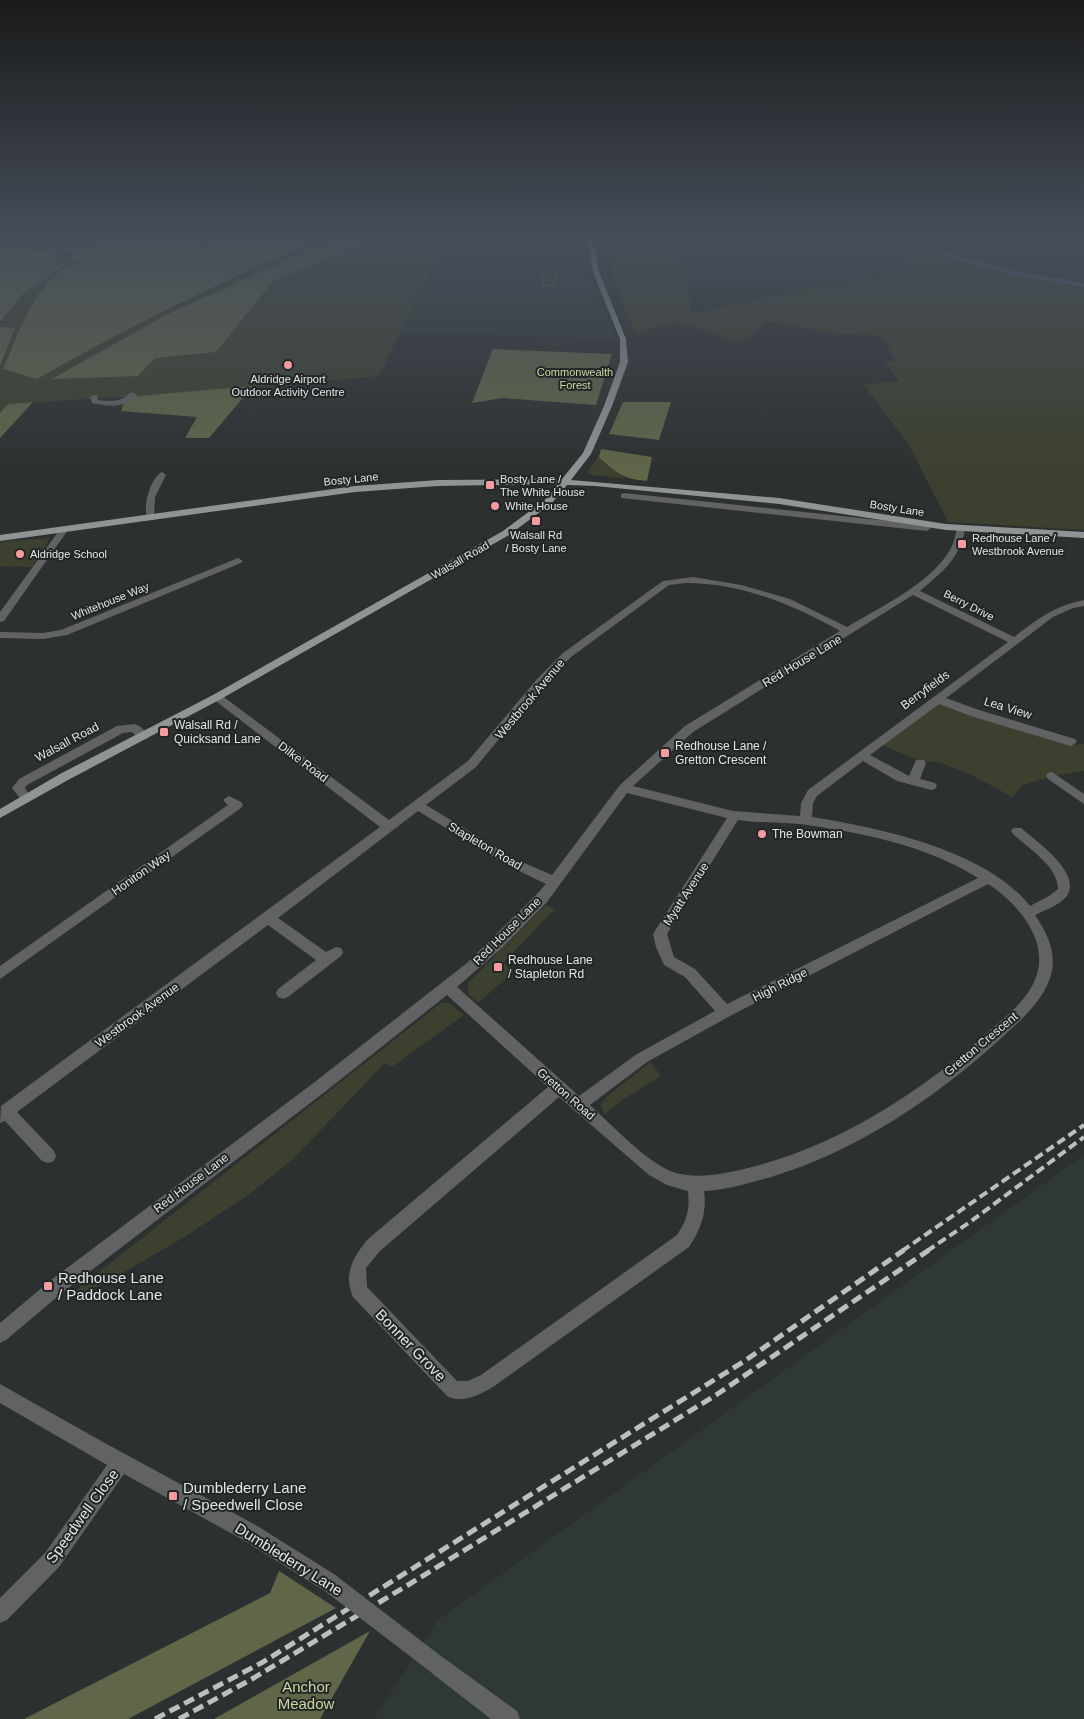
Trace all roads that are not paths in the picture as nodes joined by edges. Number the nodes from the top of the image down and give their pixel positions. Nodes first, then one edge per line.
1 (614, 316) edge
2 (134, 394) dead end
3 (94, 397) dead end
4 (162, 475) dead end
5 (568, 481) junction
6 (707, 493) junction
7 (624, 496) dead end
8 (705, 505) junction
9 (150, 516) junction
10 (927, 528) dead end
11 (961, 528) junction
12 (64, 530) junction
13 (1084, 535) edge
14 (0, 538) edge
15 (238, 561) dead end
16 (913, 591) junction
17 (1084, 603) edge
18 (0, 619) edge
19 (848, 632) junction
20 (0, 635) edge
21 (1014, 642) junction
22 (217, 696) junction
23 (938, 699) junction
24 (143, 736) joint
25 (1072, 742) dead end
26 (860, 755) junction
27 (920, 763) dead end
28 (1052, 776) dead end
29 (913, 782) junction
30 (931, 786) dead end
31 (624, 788) junction
32 (26, 798) joint
33 (229, 800) dead end
34 (1084, 800) edge
35 (418, 805) junction
36 (0, 814) edge
37 (735, 815) junction
38 (806, 821) junction
39 (389, 827) junction
40 (1017, 831) dead end
41 (1041, 837) dead end
42 (1029, 842) junction
43 (989, 878) junction
44 (554, 882) junction
45 (1029, 912) junction
46 (268, 918) junction
47 (0, 973) edge
48 (446, 986) junction
49 (283, 993) dead end
50 (725, 1012) junction
51 (558, 1088) junction
52 (579, 1105) junction
53 (3, 1114) edge
54 (48, 1156) dead end
55 (695, 1185) junction
56 (0, 1334) edge
57 (0, 1393) edge
58 (121, 1462) junction
59 (0, 1613) edge
60 (509, 1719) edge

1 - 5 main road, Walsall Road
2 - 3 street
4 - 9 street
5 - 6 main road, Bosty Lane
5 - 9 main road, Bosty Lane
5 - 22 main road, Walsall Road
6 - 8 street
6 - 11 main road, Bosty Lane
7 - 8 street, Bosty Lane
8 - 10 street, Bosty Lane
9 - 12 main road, Bosty Lane
11 - 13 main road, Bosty Lane
11 - 16 street, Red House Lane
12 - 14 main road, Bosty Lane
12 - 18 street
15 - 20 street, Whitehouse Way
16 - 19 street, Red House Lane
16 - 21 street, Berry Drive
17 - 21 street, Berryfields
19 - 31 street, Red House Lane
19 - 35 street, Westbrook Avenue
21 - 23 street, Berryfields
22 - 24 main road, Walsall Road
22 - 39 street, Dilke Road
23 - 25 street, Lea View
23 - 26 street, Berryfields
24 - 32 street, Walsall Road
26 - 29 street
26 - 38 street, Berryfields
27 - 29 street
28 - 34 street
29 - 30 street
31 - 37 street, Gretton Crescent
31 - 44 street, Red House Lane
32 - 36 main road, Walsall Road
33 - 47 street, Honiton Way
35 - 39 street, Westbrook Avenue
35 - 44 street, Stapleton Road
37 - 38 street, Gretton Crescent
37 - 50 street, Myatt Avenue
38 - 43 street, Gretton Crescent
39 - 46 street, Westbrook Avenue
40 - 42 street
41 - 42 street
42 - 45 street
43 - 45 street, Gretton Crescent
43 - 50 street, High Ridge
44 - 48 street, Red House Lane
45 - 55 street, Gretton Crescent
46 - 49 street
46 - 53 street, Westbrook Avenue
48 - 51 street, Gretton Road
48 - 56 street, Red House Lane
50 - 52 street, High Ridge
51 - 52 street, Gretton Road
51 - 55 street, Bonner Grove
52 - 55 street, Gretton Road
53 - 54 street, Westbrook Avenue
57 - 58 street, Dumblederry Lane
58 - 59 street, Speedwell Close
58 - 60 street, Dumblederry Lane, bridge

